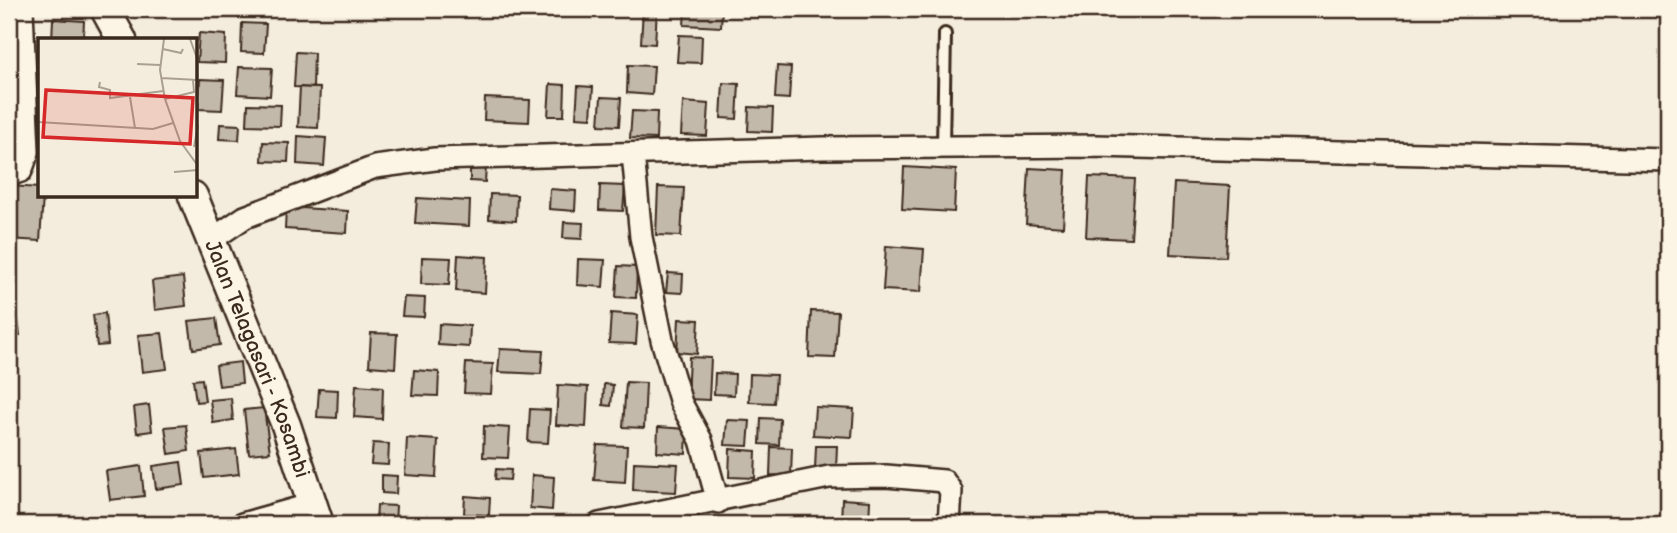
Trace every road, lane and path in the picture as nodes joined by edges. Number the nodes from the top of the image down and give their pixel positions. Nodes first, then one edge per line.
1 (22, 9) edge
2 (105, 9) edge
3 (945, 34) dead end
4 (121, 38) edge
5 (943, 147) junction
6 (633, 154) junction
7 (1668, 160) edge
8 (9, 175) edge
9 (194, 198) edge
10 (211, 240) junction
11 (718, 502) junction
12 (316, 514) edge
13 (242, 524) edge
14 (600, 524) edge
15 (948, 524) edge

1 - 8 street
2 - 4 main road
3 - 5 lane
5 - 6 street
5 - 7 street
6 - 10 street
6 - 11 street
9 - 10 main road, Jalan Telagasari - Kosambi
10 - 12 main road, Jalan Telagasari - Kosambi
11 - 14 street
11 - 15 street
12 - 13 street

